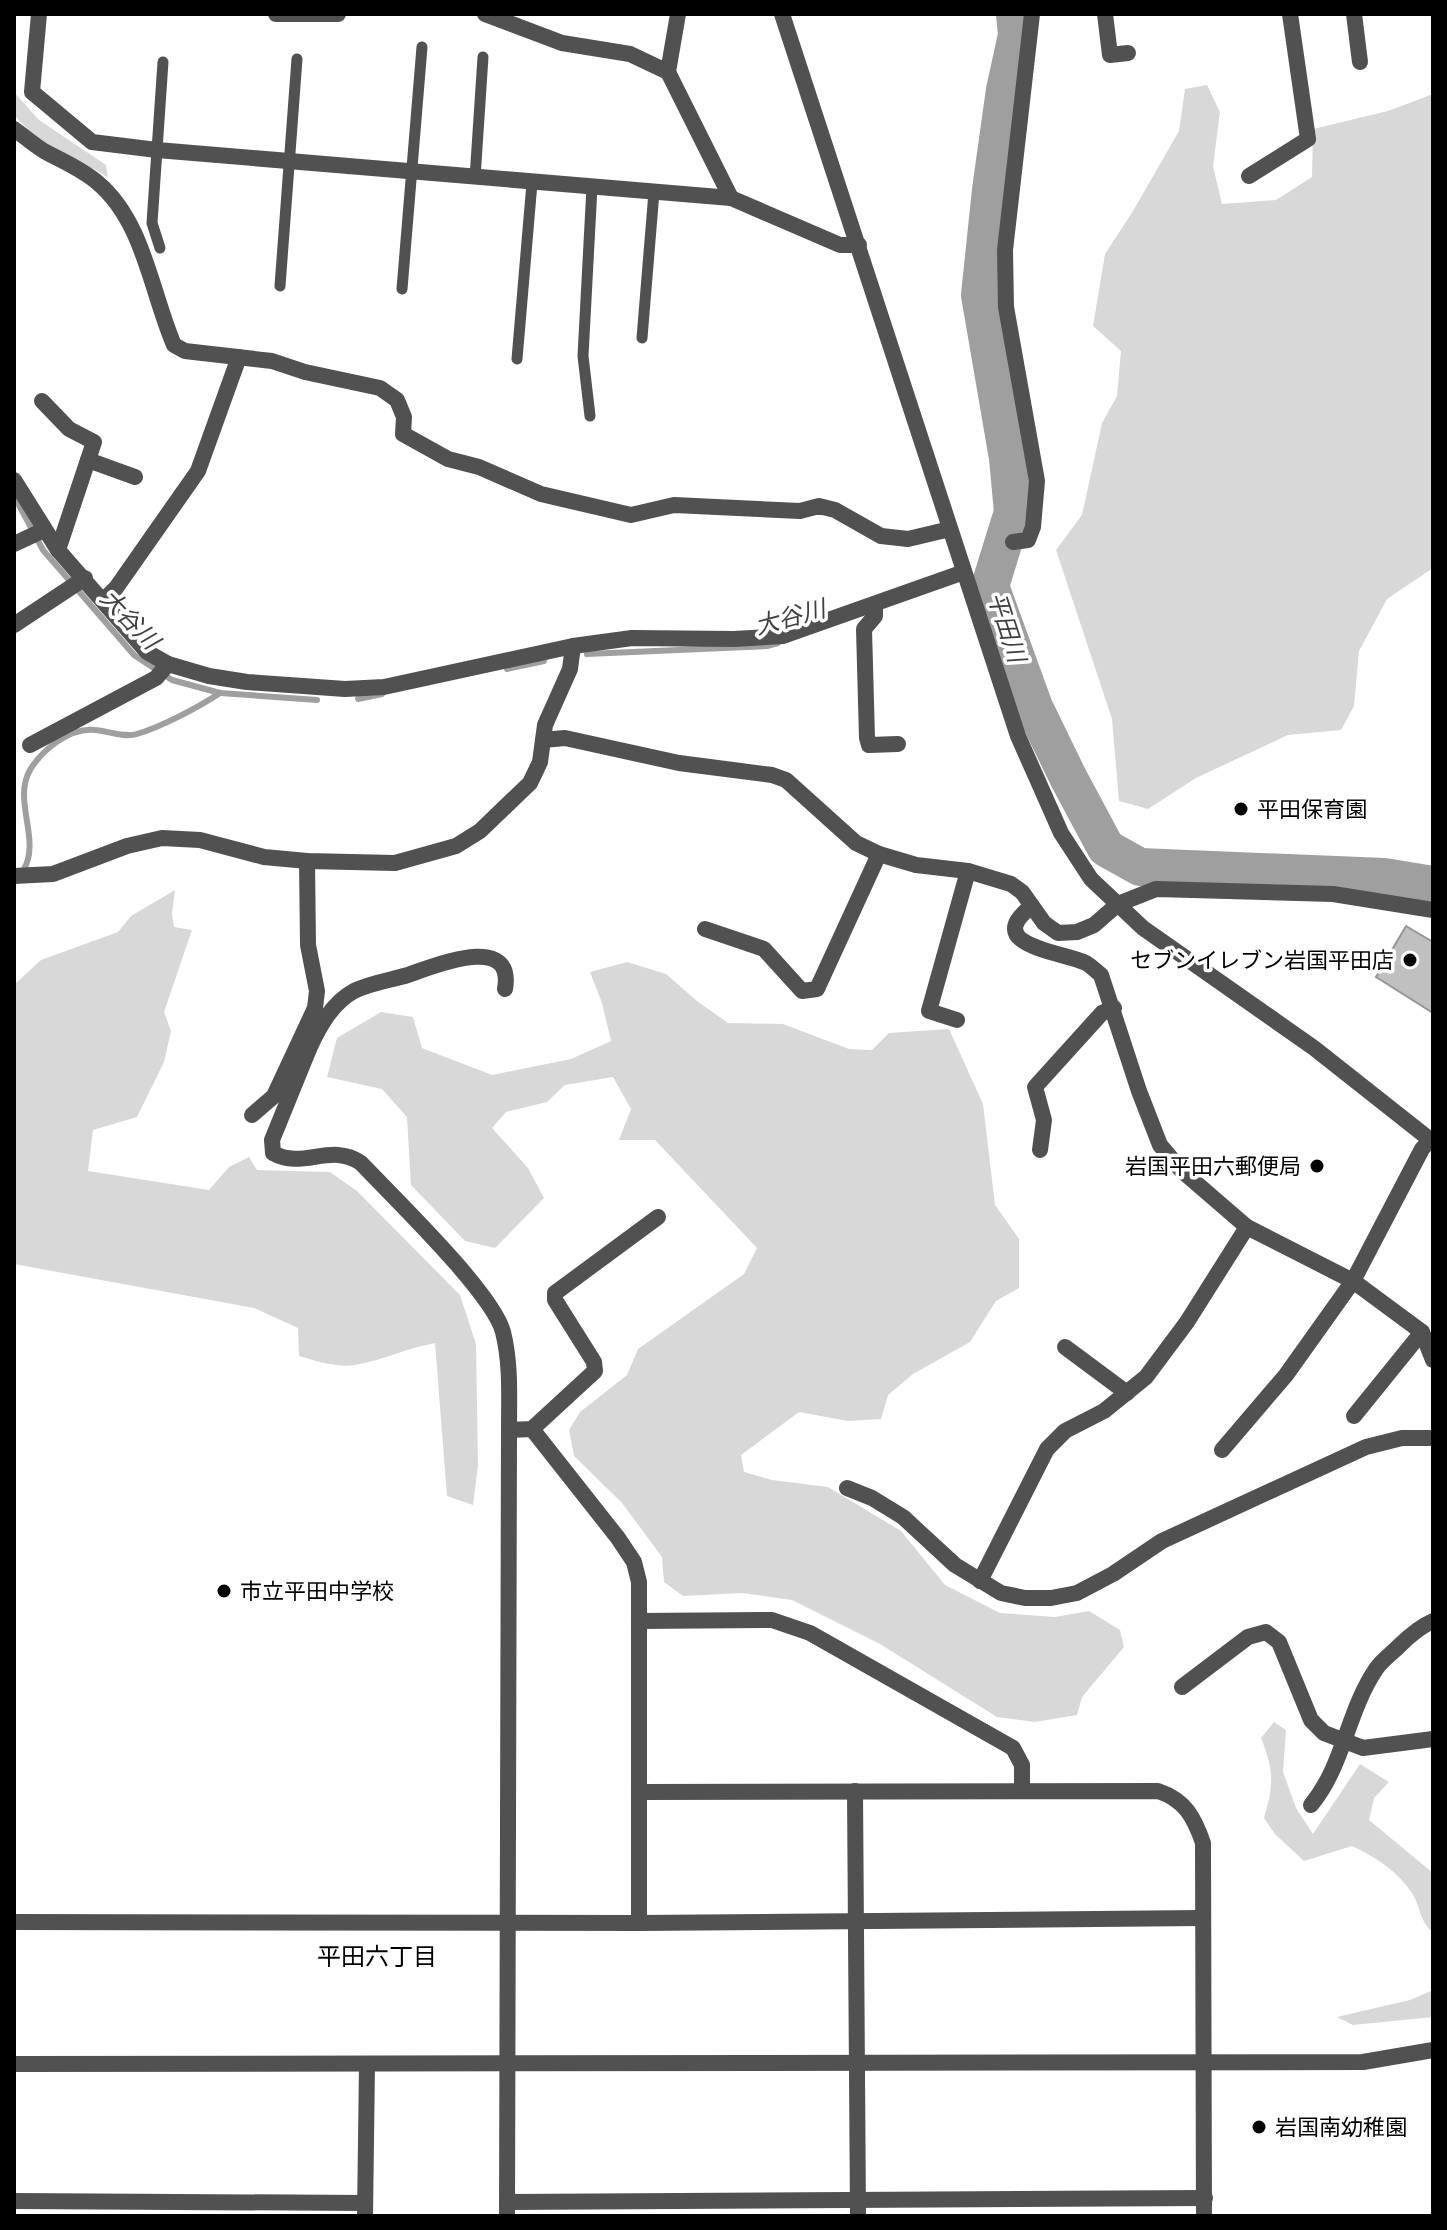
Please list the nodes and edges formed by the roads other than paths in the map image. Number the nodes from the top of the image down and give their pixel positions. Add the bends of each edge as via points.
1 (39, 14) edge
2 (276, 14) edge
3 (338, 14) edge
4 (485, 14) edge
5 (678, 14) edge
6 (782, 14) edge
7 (1032, 14) edge
8 (1105, 14) edge
9 (1290, 14) edge
10 (1354, 14) edge
11 (513, 19) edge
12 (422, 47) dead end
13 (1128, 53) dead end
14 (483, 57) dead end
15 (297, 59) dead end
16 (163, 62) dead end
17 (1360, 62) dead end
18 (668, 72) junction
19 (14, 129) edge
20 (157, 150) junction
21 (290, 162) junction
22 (412, 172) junction
23 (1249, 176) dead end
24 (475, 178) junction
25 (532, 183) junction
26 (592, 187) junction
27 (654, 192) junction
28 (731, 198) junction
29 (859, 245) junction
30 (160, 248) dead end
31 (280, 286) dead end
32 (402, 289) dead end
33 (642, 338) dead end
34 (239, 357) junction
35 (517, 359) dead end
36 (42, 401) dead end
37 (590, 416) dead end
38 (88, 460) junction
39 (135, 477) dead end
40 (14, 480) edge
41 (950, 529) junction
42 (30, 536) edge
43 (1013, 542) dead end
44 (58, 550) junction
45 (964, 572) junction
46 (77, 583) junction
47 (103, 601) junction
48 (875, 604) junction
49 (14, 625) edge
50 (573, 646) junction
51 (163, 670) junction
52 (543, 740) junction
53 (898, 744) dead end
54 (30, 745) dead end
55 (879, 854) junction
56 (307, 861) junction
57 (968, 871) junction
58 (18, 880) edge
59 (1118, 904) junction
60 (1032, 906) junction
61 (1433, 910) edge
62 (705, 929) dead end
63 (505, 989) dead end
64 (1114, 1008) junction
65 (957, 1020) dead end
66 (304, 1047) junction
67 (252, 1115) dead end
68 (1432, 1141) edge
69 (1040, 1150) dead end
70 (658, 1217) dead end
71 (1247, 1227) junction
72 (1353, 1281) junction
73 (1422, 1332) junction
74 (1065, 1347) dead end
75 (1433, 1360) edge
76 (1127, 1393) junction
77 (1354, 1416) dead end
78 (532, 1429) junction
79 (509, 1430) junction
80 (1433, 1438) edge
81 (1222, 1450) dead end
82 (847, 1488) dead end
83 (980, 1581) junction
84 (639, 1621) junction
85 (1433, 1621) edge
86 (1182, 1687) dead end
87 (1433, 1739) edge
88 (1345, 1742) junction
89 (1022, 1790) junction
90 (855, 1791) junction
91 (639, 1792) junction
92 (1311, 1805) dead end
93 (1202, 1918) junction
94 (856, 1921) junction
95 (14, 1922) edge
96 (509, 1922) junction
97 (639, 1923) junction
98 (1433, 2050) edge
99 (1204, 2062) junction
100 (14, 2064) edge
101 (507, 2064) junction
102 (856, 2064) junction
103 (367, 2065) junction
104 (1205, 2198) junction
105 (14, 2201) edge
106 (858, 2208) edge
107 (365, 2209) edge
108 (507, 2209) edge
109 (1204, 2216) edge

1 - 20 street via 32,92 92,142
2 - 3 street
4 - 11 street
5 - 18 street
6 - 29 street
7 - 43 street via 1005,250 1006,307 1037,481 1028,540
8 - 13 street via 1110,55
9 - 23 street via 1308,139
10 - 17 street
11 - 18 street via 562,43 630,54
12 - 22 lane
14 - 24 lane
15 - 21 lane
16 - 20 lane
18 - 28 street
19 - 34 street via 81,171 115,200 156,288 174,345
20 - 21 street
20 - 30 lane via 152,223
21 - 22 street
21 - 31 lane
22 - 24 street
22 - 32 lane
24 - 25 street
25 - 26 street
25 - 35 lane
26 - 27 street
26 - 37 lane via 583,356
27 - 28 street
27 - 33 lane
28 - 29 street via 840,245
29 - 41 street
34 - 41 street via 380,388 397,400 403,434 448,459 564,500 631,515 674,505 800,511 819,506 881,536 908,539
34 - 47 street via 198,471
36 - 38 street via 69,429 94,442
38 - 39 street
38 - 44 street
40 - 42 street
41 - 45 street
42 - 44 street
44 - 46 street
45 - 48 street
45 - 59 street via 1040,789 1091,879
46 - 47 street
46 - 49 street
47 - 51 street
48 - 50 street via 783,636 632,638
48 - 53 street via 875,616 864,629 867,738 869,745
50 - 51 street via 384,687 247,682
50 - 52 street via 570,669
51 - 54 street
52 - 55 street via 565,738 679,763 772,775 786,780 856,843
52 - 56 street via 530,783 480,831 456,846 395,863
55 - 57 street
55 - 62 street via 817,989 802,991 764,949
56 - 58 street via 162,838 53,874
56 - 66 street via 308,945 317,991
57 - 60 street via 1011,884
57 - 65 street via 929,1011
59 - 60 street via 1094,925 1058,933
59 - 61 street via 1156,889 1333,894
59 - 68 street via 1143,928 1314,1048
60 - 64 street via 1020,915 1019,939 1086,963 1101,975
63 - 66 street via 508,976 493,959 455,960 354,991 334,1007
64 - 69 street via 1102,1013 1035,1087 1044,1120
64 - 71 street via 1160,1145
66 - 67 street via 274,1096
66 - 79 street via 272,1140 273,1153 285,1159 350,1155 462,1272 503,1329
68 - 72 street via 1422,1149
70 - 78 street via 555,1293 595,1371
71 - 72 street
71 - 76 street via 1187,1322 1146,1377
72 - 73 street
72 - 81 street via 1286,1375
73 - 75 street
73 - 77 street
74 - 76 street
76 - 83 street via 1065,1431 1047,1449
78 - 79 street
78 - 84 street via 634,1562
79 - 96 street
80 - 83 street via 1402,1438 1366,1447 1162,1541 1077,1593 1025,1598
82 - 83 street via 903,1517
84 - 89 street via 772,1620 810,1633 1013,1748 1022,1765
84 - 91 street
85 - 88 street via 1418,1628 1377,1667
86 - 88 street via 1248,1637 1266,1632 1279,1642 1311,1720
87 - 88 street via 1363,1748
88 - 92 street via 1324,1790
89 - 90 street
89 - 93 street via 1158,1791 1175,1797 1194,1817 1203,1843
90 - 91 street
90 - 94 street
91 - 97 street
93 - 94 street
93 - 99 street
94 - 97 street
94 - 102 street
95 - 96 street
96 - 97 street
96 - 101 street
98 - 99 street via 1363,2062
99 - 102 street
99 - 104 street
100 - 103 street
101 - 102 street
101 - 103 street
101 - 108 street
102 - 106 street
103 - 107 street
104 - 106 street
104 - 109 street
105 - 107 street
106 - 108 street

